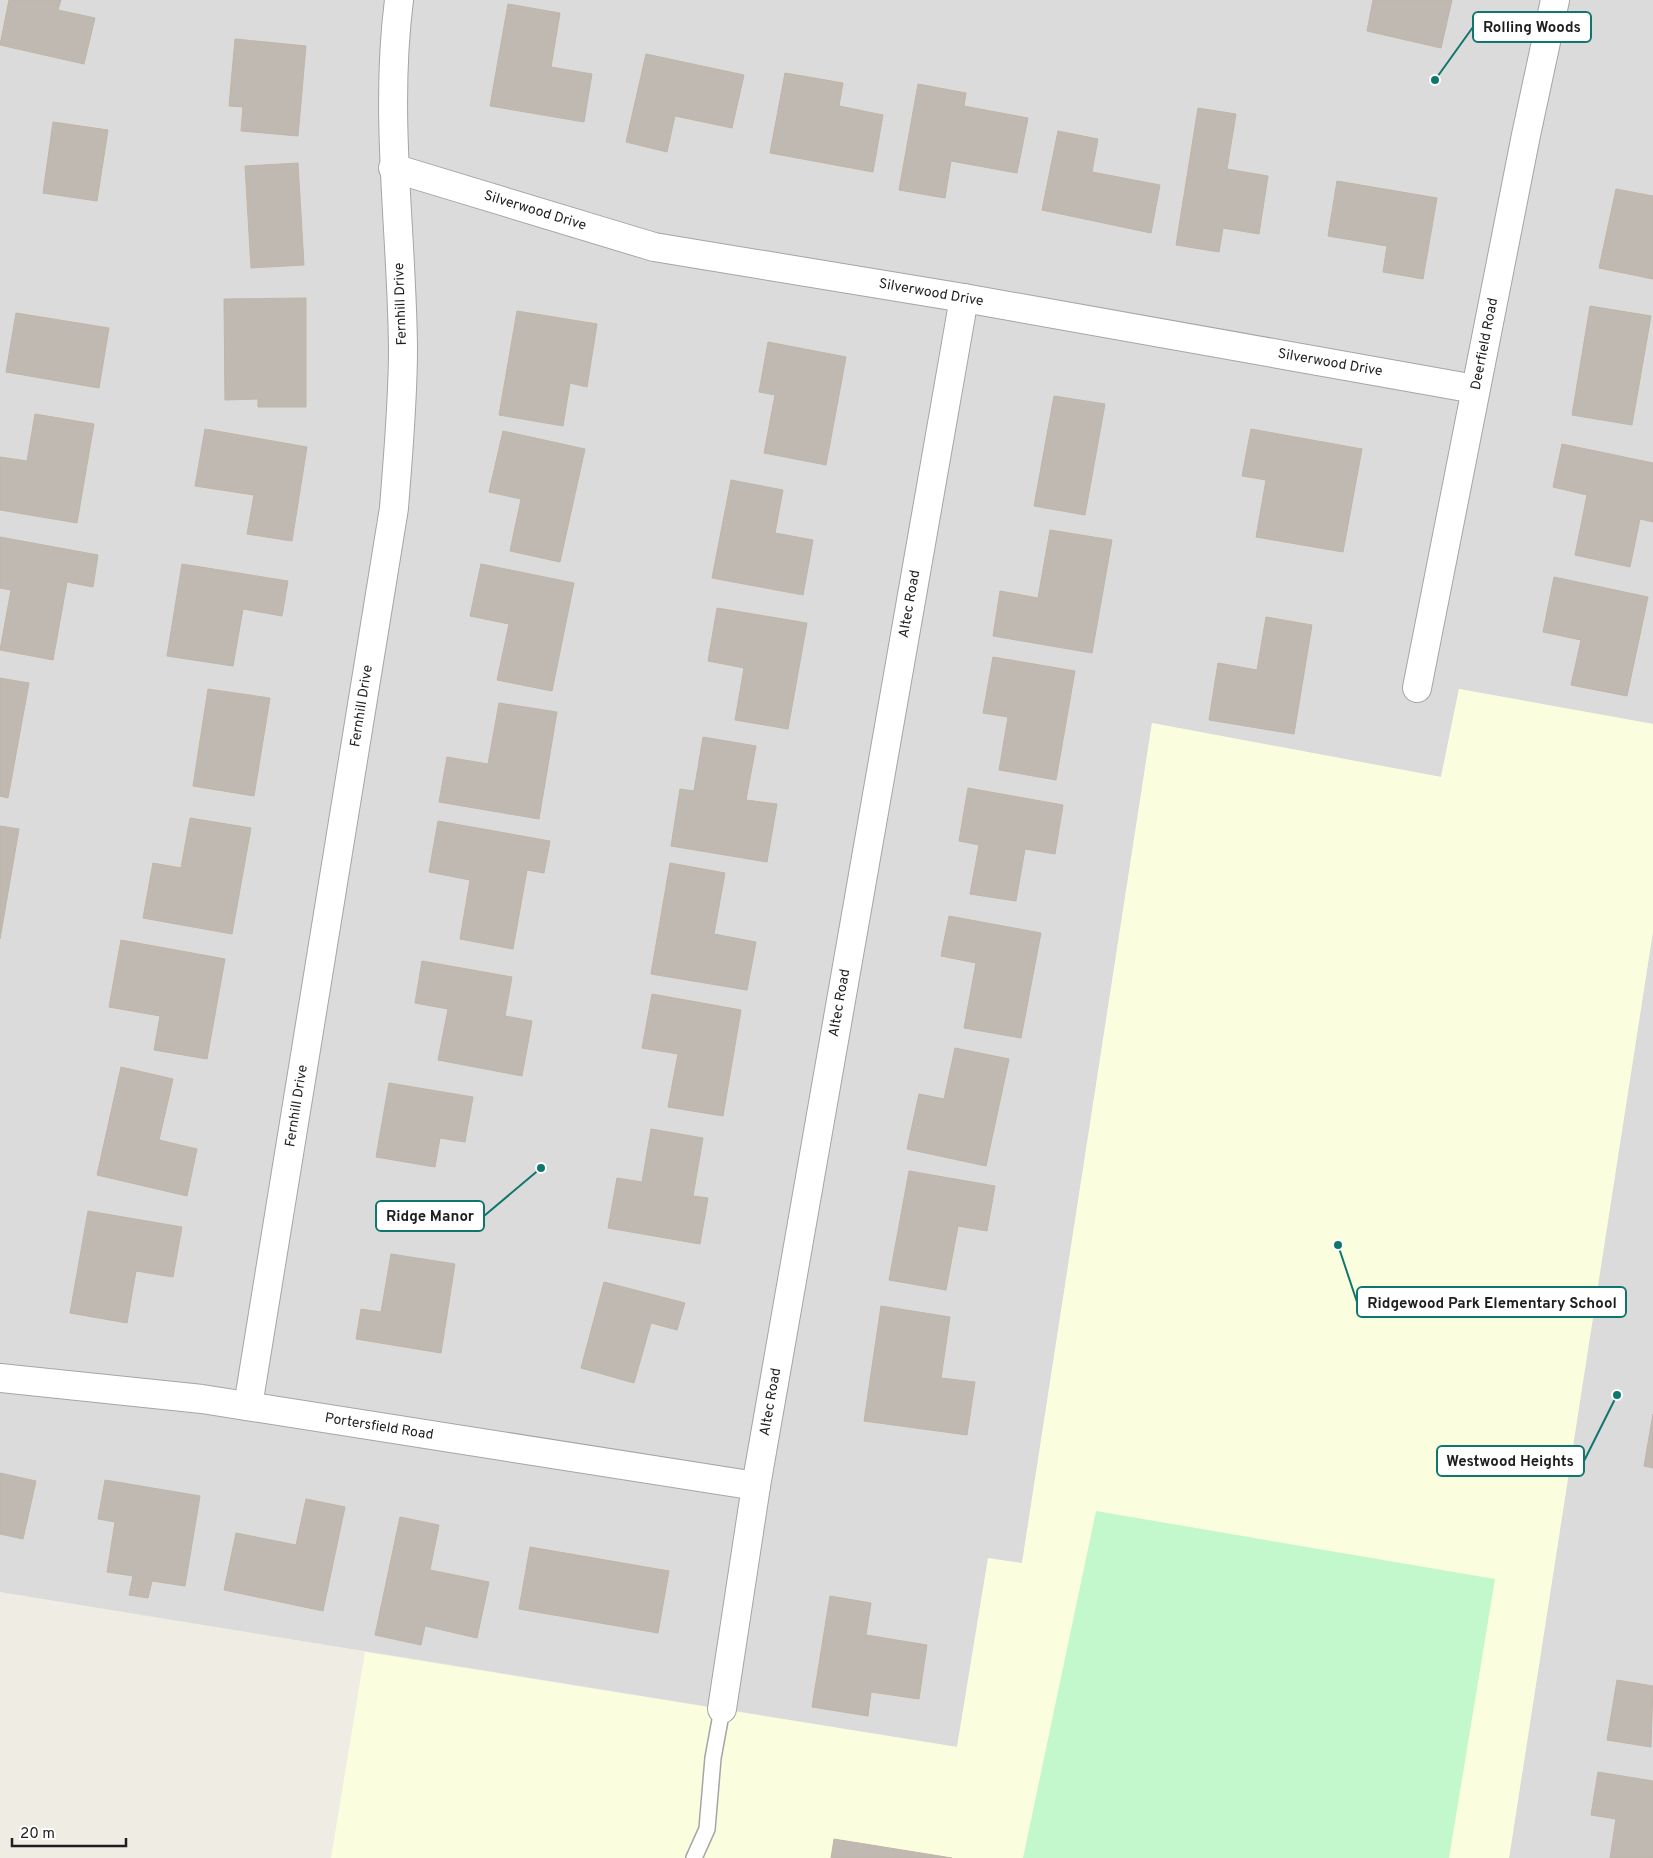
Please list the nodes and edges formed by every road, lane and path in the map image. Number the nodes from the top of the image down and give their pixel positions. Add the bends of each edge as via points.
1 (399, 0) edge
2 (1555, 0) edge
3 (393, 168) junction
4 (964, 298) junction
5 (1475, 389) junction
6 (1417, 688) dead end
7 (0, 1378) edge
8 (248, 1406) junction
9 (756, 1486) junction
10 (722, 1709) joint
11 (694, 1858) edge

1 - 3 street, Fernhill Drive via 392,90
2 - 5 street, Deerfield Road
3 - 4 street, Silverwood Drive via 654,247
3 - 8 street, Fernhill Drive via 403,348 394,508
4 - 5 street, Silverwood Drive
4 - 9 street, Altec Road
5 - 6 street, Deerfield Road
7 - 8 street, Portersfield Road
8 - 9 street, Portersfield Road
9 - 10 street, Altec Road
10 - 11 lane via 707,1829

